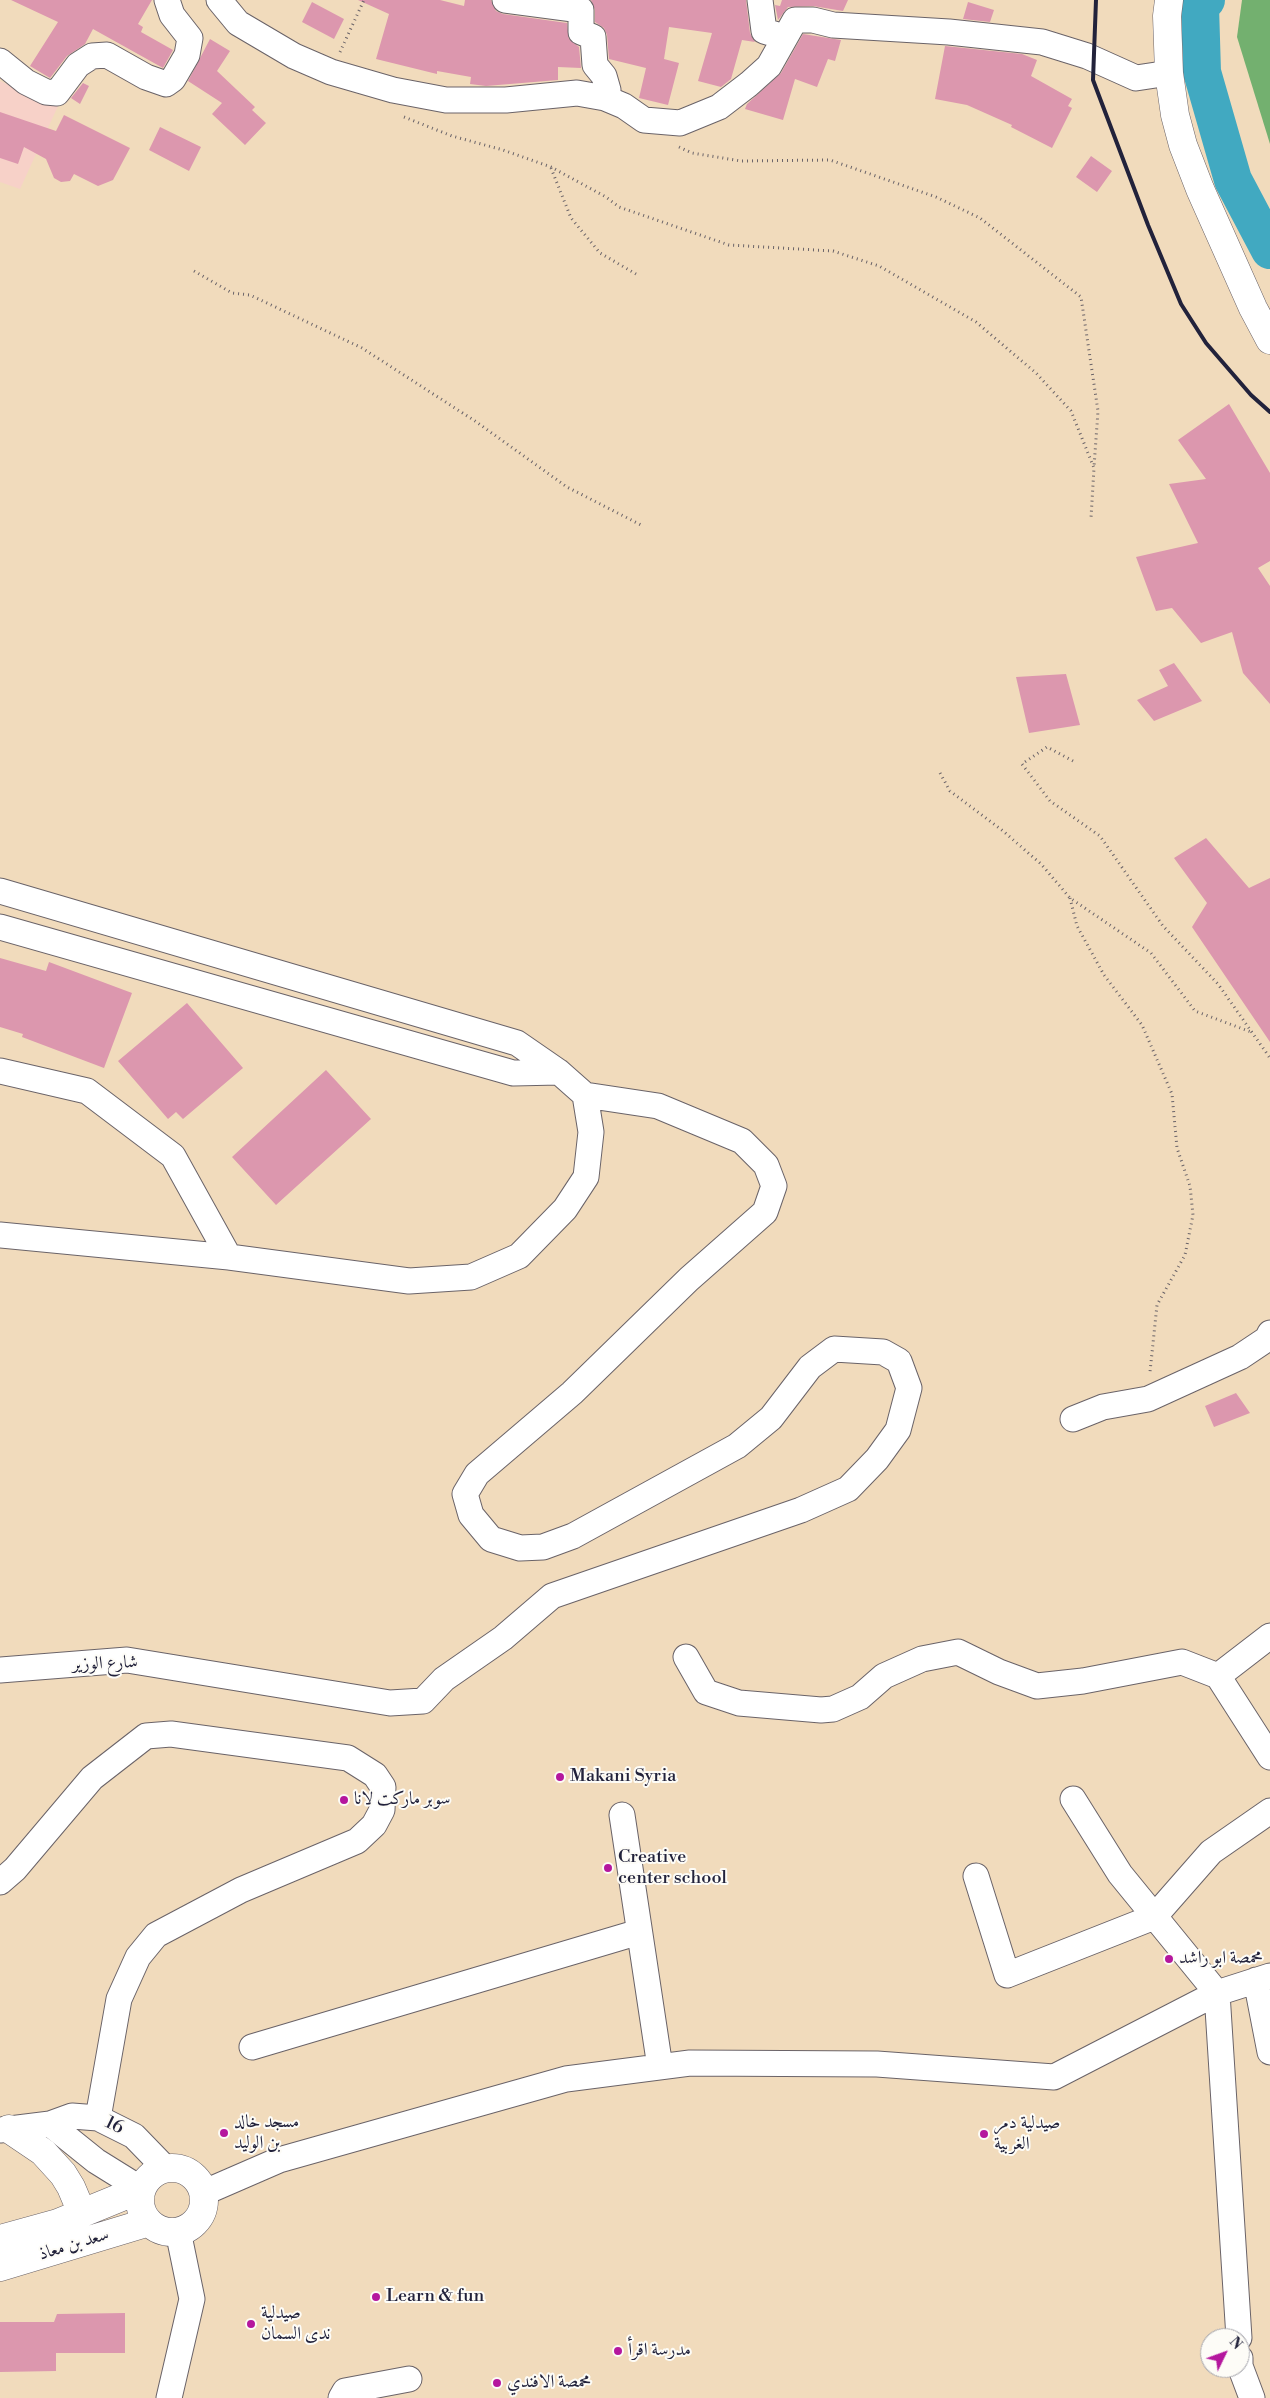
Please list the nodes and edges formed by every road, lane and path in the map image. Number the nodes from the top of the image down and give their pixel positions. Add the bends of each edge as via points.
1 (167, 0) edge
2 (219, 0) edge
3 (364, 0) edge
4 (505, 0) edge
5 (760, 0) edge
6 (1170, 0) edge
7 (784, 37) junction
8 (0, 61) edge
9 (331, 72) junction
10 (1170, 73) junction
11 (605, 98) junction
12 (397, 114) dead end
13 (676, 146) dead end
14 (551, 167) junction
15 (194, 271) dead end
16 (636, 274) dead end
17 (1270, 340) edge
18 (1094, 468) junction
19 (1091, 518) dead end
20 (643, 526) dead end
21 (1073, 761) dead end
22 (940, 773) dead end
23 (0, 891) edge
24 (1070, 898) junction
25 (0, 927) edge
26 (1251, 1032) junction
27 (1270, 1058) edge
28 (0, 1071) edge
29 (559, 1072) junction
30 (585, 1095) junction
31 (0, 1235) edge
32 (229, 1257) junction
33 (1270, 1332) edge
34 (1148, 1399) junction
35 (1073, 1419) dead end
36 (1270, 1636) edge
37 (686, 1657) dead end
38 (0, 1670) edge
39 (1218, 1676) junction
40 (1270, 1757) edge
41 (1073, 1799) dead end
42 (1270, 1811) edge
43 (622, 1815) dead end
44 (976, 1876) dead end
45 (0, 1882) edge
46 (1154, 1917) junction
47 (639, 1932) junction
48 (1263, 1978) edge
49 (1217, 1993) junction
50 (252, 2047) dead end
51 (1270, 2052) edge
52 (660, 2067) junction
53 (98, 2118) junction
54 (50, 2124) junction
55 (5, 2130) edge
56 (165, 2168) junction
57 (141, 2190) junction
58 (203, 2193) junction
59 (82, 2213) junction
60 (149, 2222) junction
61 (178, 2231) junction
62 (0, 2239) edge
63 (0, 2267) edge
64 (1238, 2328) edge
65 (1244, 2378) edge
66 (409, 2379) dead end
67 (169, 2398) edge
68 (341, 2398) edge
69 (1252, 2398) edge

1 - 8 street via 172,15 190,38 187,55 173,79 166,84 146,77 107,55 92,56 78,65 57,93 46,92 26,82
2 - 9 street via 238,23 294,56
3 - 9 path
4 - 11 street via 581,10 582,32 593,37 595,65 604,76 608,90
5 - 7 street via 764,31
6 - 10 main road via 1167,16
7 - 10 street via 795,20 949,32 1042,42 1087,56 1136,78
7 - 11 street via 769,66 749,84 719,108 680,123 644,120
9 - 11 street via 393,90 446,100 506,100 577,92
10 - 17 main road via 1175,115 1183,145 1249,300
12 - 14 path via 452,136
13 - 18 path via 692,154 741,161 830,160 936,197 980,218 1081,297 1098,411
14 - 16 path via 571,218 600,253
14 - 18 path via 618,207 730,245 833,251 879,266 976,322 1036,373 1071,411
15 - 20 path via 232,293 250,294 362,348 475,421 566,487
18 - 19 path
21 - 26 path via 1047,747 1022,764 1050,801 1100,836 1163,926 1218,984
22 - 24 path via 950,791 1041,864
23 - 29 street via 517,1043
24 - 26 path via 1151,953 1196,1011
24 - 34 path via 1077,926 1104,975 1142,1025 1172,1094 1177,1148 1190,1186 1193,1215 1185,1254 1157,1305
25 - 29 street via 513,1073
26 - 27 path
28 - 32 street via 87,1091 173,1156
29 - 30 street
30 - 32 street via 591,1132 586,1176 565,1210 520,1256 471,1277 409,1281
30 - 38 street, شارع الوزير via 658,1106 742,1141 766,1165 774,1186 764,1212 688,1279 572,1393 477,1474 465,1494 472,1515 491,1539 520,1548 543,1547 574,1536 728,1450 771,1418 810,1367 834,1349 882,1352 899,1361 909,1388 898,1430 877,1459 848,1489 801,1510 552,1596 503,1638 444,1679 423,1701 390,1703 126,1660
31 - 32 street
33 - 34 street via 1268,1339 1240,1357
34 - 35 street via 1103,1407
36 - 39 street
37 - 39 street via 706,1692 738,1703 821,1710 833,1709 860,1697 884,1676 922,1659 958,1652 998,1672 1037,1686 1083,1681 1182,1662
39 - 40 street
41 - 46 street via 1120,1874
42 - 46 street via 1212,1852
43 - 47 street
44 - 46 street via 1008,1975
45 - 53 street via 15,1869 92,1778 146,1736 170,1734 348,1758 375,1775 383,1787 382,1810 374,1825 357,1841 241,1890 156,1935 138,1957 119,1999
46 - 49 street
47 - 50 street
47 - 52 street
48 - 49 street
48 - 51 street
49 - 52 street via 1054,2077 877,2064 690,2063
49 - 64 street
52 - 58 street via 566,2079 279,2160
53 - 54 street, 16 via 72,2116
53 - 56 street, 16 via 134,2136
54 - 55 street, 16
54 - 57 street, 16
55 - 59 main road via 42,2152 62,2174
56 - 57 main road via 150,2176
56 - 58 main road via 185,2170
57 - 59 main road, سعد بن معاذ
57 - 60 main road via 140,2207
58 - 61 main road via 204,2203 196,2221
59 - 62 main road, سعد بن معاذ
60 - 61 main road via 168,2232
60 - 63 main road, سعد بن معاذ
61 - 67 street via 192,2299
65 - 69 street
66 - 68 street via 345,2391

